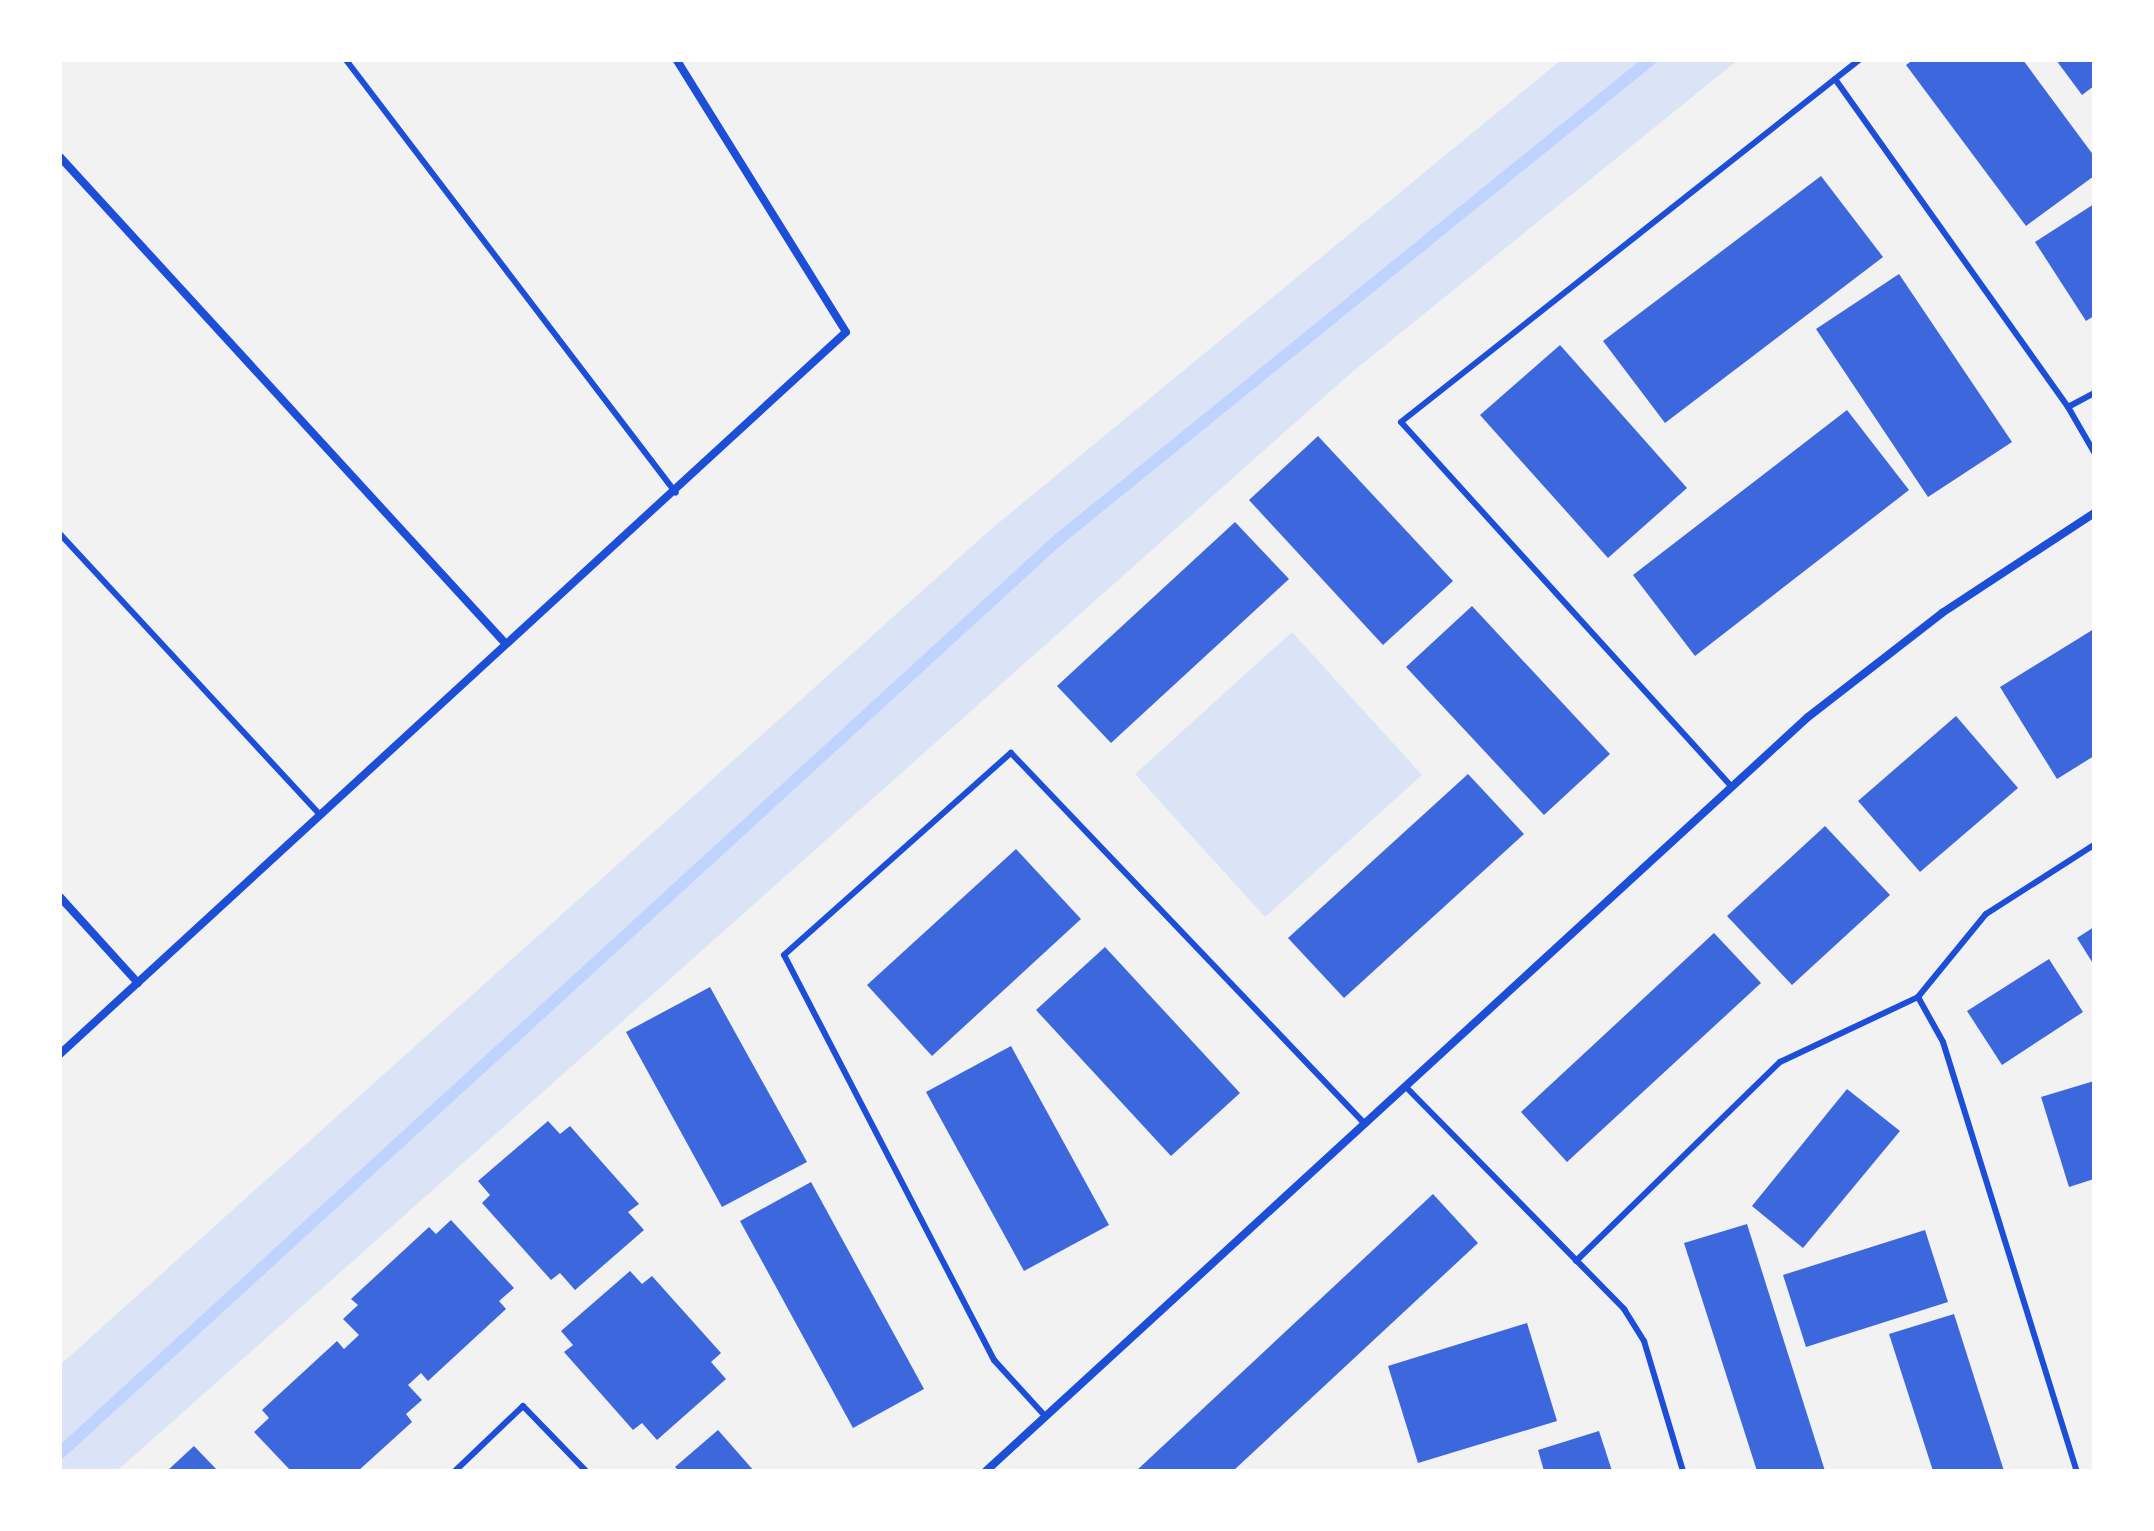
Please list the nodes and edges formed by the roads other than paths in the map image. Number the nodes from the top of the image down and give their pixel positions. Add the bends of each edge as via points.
1 (346, 60) edge
2 (677, 60) edge
3 (1859, 60) edge
4 (1835, 79) junction
5 (60, 157) edge
6 (2094, 393) edge
7 (2068, 407) junction
8 (2094, 452) edge
9 (676, 493) junction
10 (2094, 513) edge
11 (60, 534) edge
12 (506, 644) junction
13 (1731, 786) junction
14 (320, 815) junction
15 (2094, 845) edge
16 (60, 897) edge
17 (138, 983) junction
18 (1918, 997) junction
19 (60, 1054) edge
20 (1405, 1086) junction
21 (1365, 1124) junction
22 (1576, 1261) junction
23 (1046, 1417) junction
24 (455, 1471) edge
25 (586, 1471) edge
26 (986, 1471) edge
27 (1683, 1471) edge
28 (2077, 1471) edge

1 - 9 lane
2 - 9 street via 846,332
3 - 4 lane
4 - 7 lane
4 - 13 lane via 1401,422
5 - 12 street
6 - 7 lane
7 - 8 lane
9 - 12 street
10 - 13 street via 1942,613 1808,717
11 - 14 lane
12 - 14 street
13 - 20 street
14 - 17 street
15 - 18 lane via 1986,914
16 - 17 street
17 - 19 street
18 - 22 lane via 1780,1062
18 - 28 lane via 1943,1042
20 - 21 street
20 - 22 lane
21 - 23 street
21 - 23 lane via 1011,753 784,955 994,1360
22 - 27 lane via 1624,1309 1644,1341
23 - 26 street
24 - 25 lane via 523,1406

